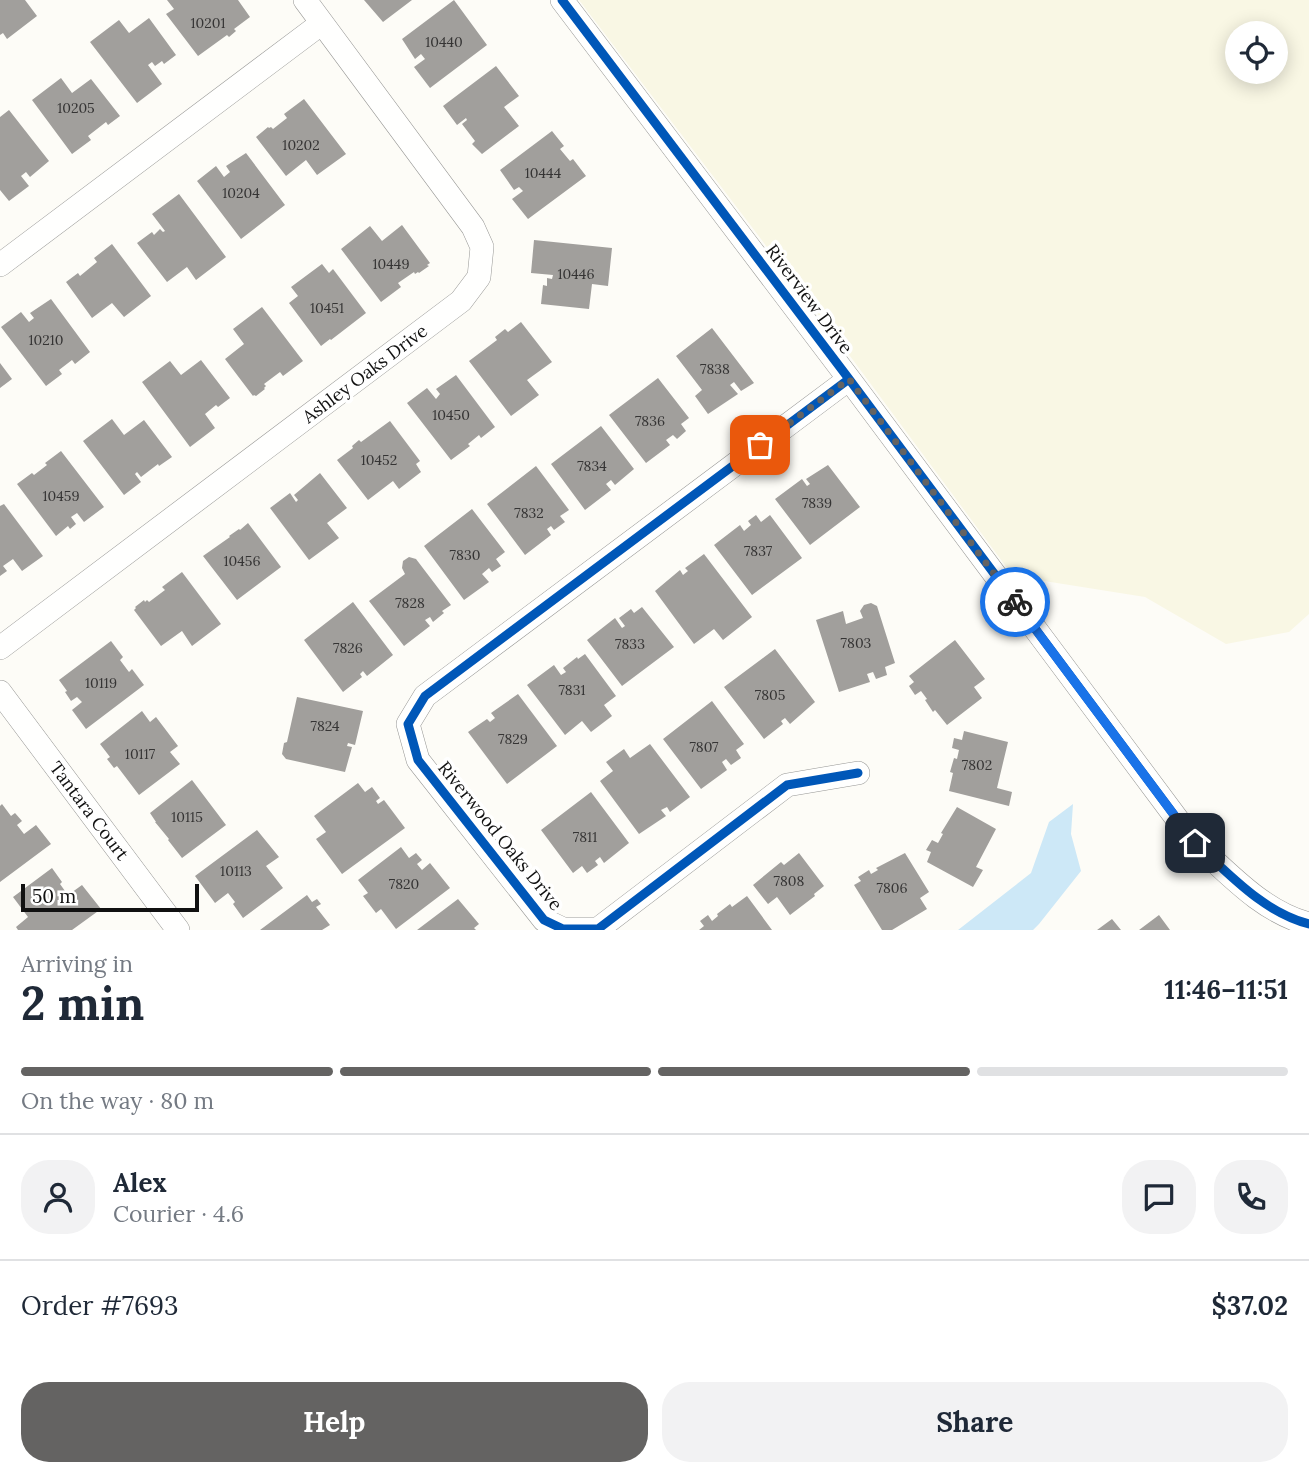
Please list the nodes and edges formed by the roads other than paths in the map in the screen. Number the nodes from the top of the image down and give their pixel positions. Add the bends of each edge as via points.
1 (305, 0) edge
2 (562, 0) edge
3 (322, 23) junction
4 (0, 265) edge
5 (849, 379) junction
6 (0, 648) edge
7 (0, 692) edge
8 (858, 773) dead end
9 (1301, 924) edge
10 (178, 930) edge

1 - 3 street, Ashley Oaks Drive
2 - 5 street, Riverview Drive
3 - 4 street
3 - 6 street, Ashley Oaks Drive via 473,227 482,247 479,277 461,301
5 - 8 street, Riverwood Oaks Drive via 425,696 408,724 418,760 544,920 563,929 598,929 787,785
5 - 9 street, Riverview Drive via 1195,843 1251,895
7 - 10 street, Tantara Court

